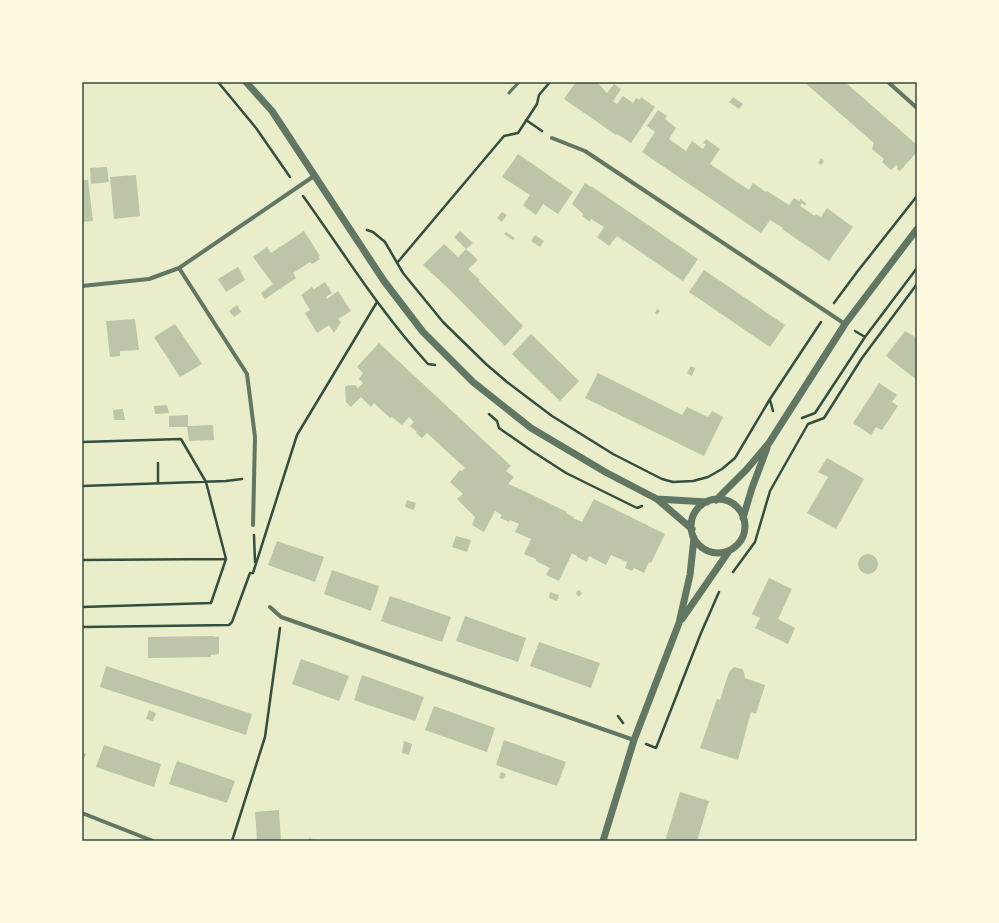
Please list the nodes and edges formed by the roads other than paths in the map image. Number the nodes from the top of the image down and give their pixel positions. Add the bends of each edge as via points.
1 (246, 82) edge
2 (519, 82) edge
3 (888, 82) edge
4 (509, 93) dead end
5 (917, 108) edge
6 (552, 138) road end
7 (314, 176) junction
8 (917, 229) edge
9 (179, 268) junction
10 (82, 286) edge
11 (845, 324) junction
12 (769, 443) junction
13 (657, 498) junction
14 (716, 500) junction
15 (707, 502) junction
16 (743, 518) junction
17 (253, 525) road end
18 (692, 529) junction
19 (694, 538) junction
20 (729, 550) junction
21 (270, 607) dead end
22 (679, 623) junction
23 (634, 740) junction
24 (82, 813) edge
25 (153, 841) edge
26 (603, 841) edge

1 - 7 street via 272,111
2 - 4 lane
3 - 5 street
6 - 11 street via 586,151
7 - 9 street
7 - 13 street via 389,289 423,332 473,382 531,428 607,473
8 - 11 street
9 - 10 street via 149,278
9 - 17 street via 247,374 255,437
11 - 12 street
12 - 14 street
12 - 16 street
13 - 15 street
13 - 18 street
14 - 15 street
14 - 16 street via 733,504
15 - 18 street via 695,513
16 - 20 street via 743,536 738,544
18 - 19 street
19 - 20 street via 701,547 711,552 722,553
19 - 22 street via 690,575
20 - 22 street
21 - 23 street via 282,617
22 - 23 street
23 - 26 street
24 - 25 street

